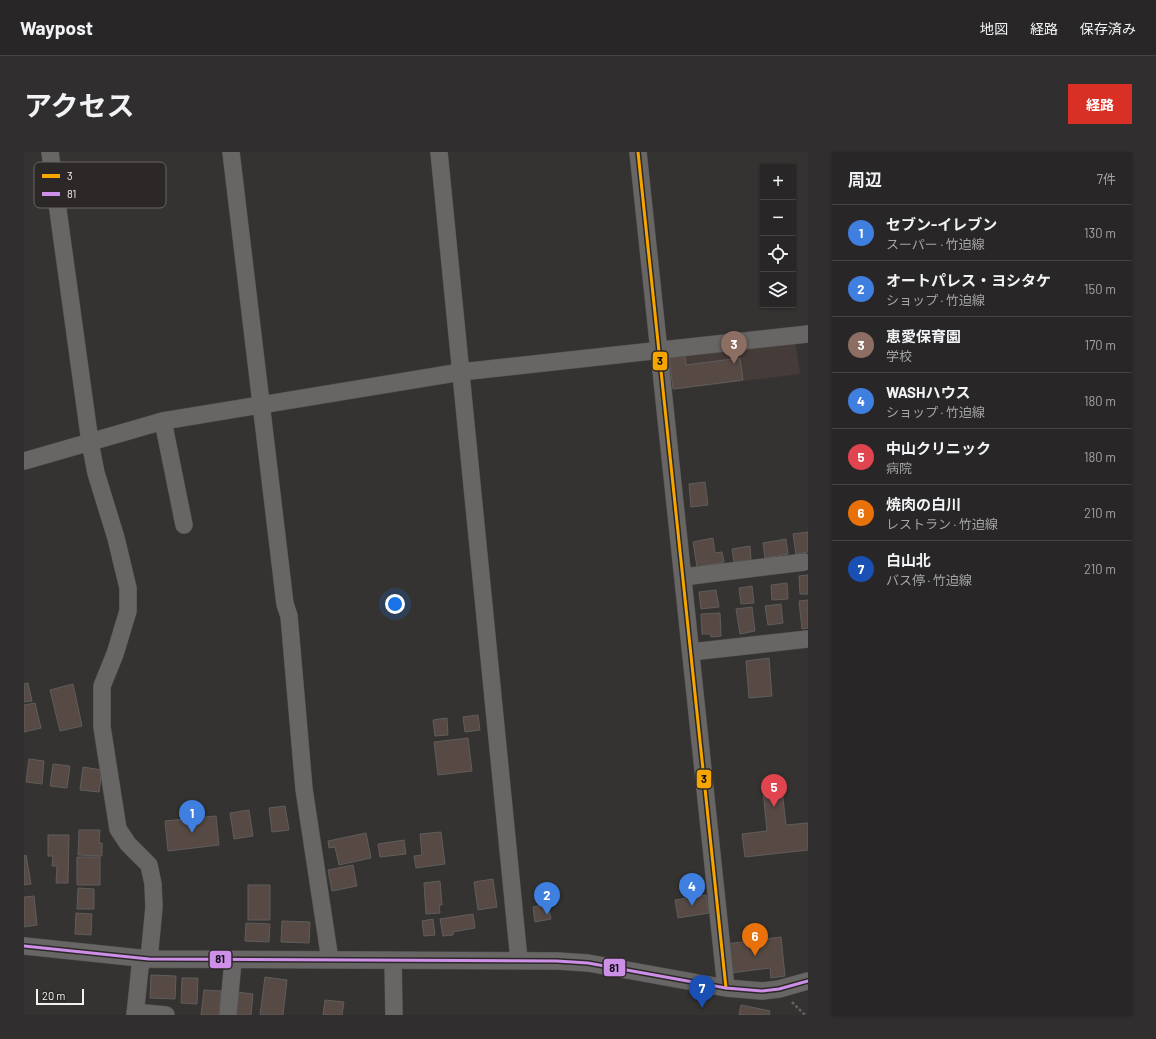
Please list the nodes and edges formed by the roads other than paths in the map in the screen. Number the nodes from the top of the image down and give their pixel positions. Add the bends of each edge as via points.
1 (50, 152) edge
2 (231, 152) edge
3 (440, 152) edge
4 (638, 152) edge
5 (51, 162) edge
6 (58, 208) edge
7 (808, 334) edge
8 (659, 350) junction
9 (461, 372) junction
10 (261, 404) junction
11 (163, 421) junction
12 (90, 442) junction
13 (24, 461) edge
14 (184, 525) dead end
15 (804, 562) dead end
16 (683, 577) junction
17 (808, 638) edge
18 (691, 652) junction
19 (24, 946) edge
20 (145, 959) junction
21 (330, 960) junction
22 (519, 960) junction
23 (233, 961) junction
24 (393, 961) junction
25 (808, 981) edge
26 (726, 988) junction
27 (135, 1013) edge
28 (166, 1015) edge
29 (228, 1015) edge
30 (394, 1015) edge

1 - 5 street
2 - 10 street
3 - 9 street
4 - 8 street
6 - 12 street
7 - 8 street
8 - 9 street
8 - 16 street
9 - 10 street
9 - 22 street
10 - 11 street
10 - 21 street via 285,604 289,616 304,788
11 - 12 street
11 - 14 street
12 - 13 street
12 - 20 street via 96,473 128,588 128,611 102,686 102,727 118,829 128,844 149,865 153,884 154,907
15 - 16 street
16 - 18 street
17 - 18 street
18 - 26 street
19 - 20 street
20 - 23 street
20 - 27 street
21 - 23 street
21 - 24 street
22 - 24 street
22 - 26 street via 588,963
23 - 29 street
24 - 30 street
25 - 26 street via 762,991
27 - 28 street

